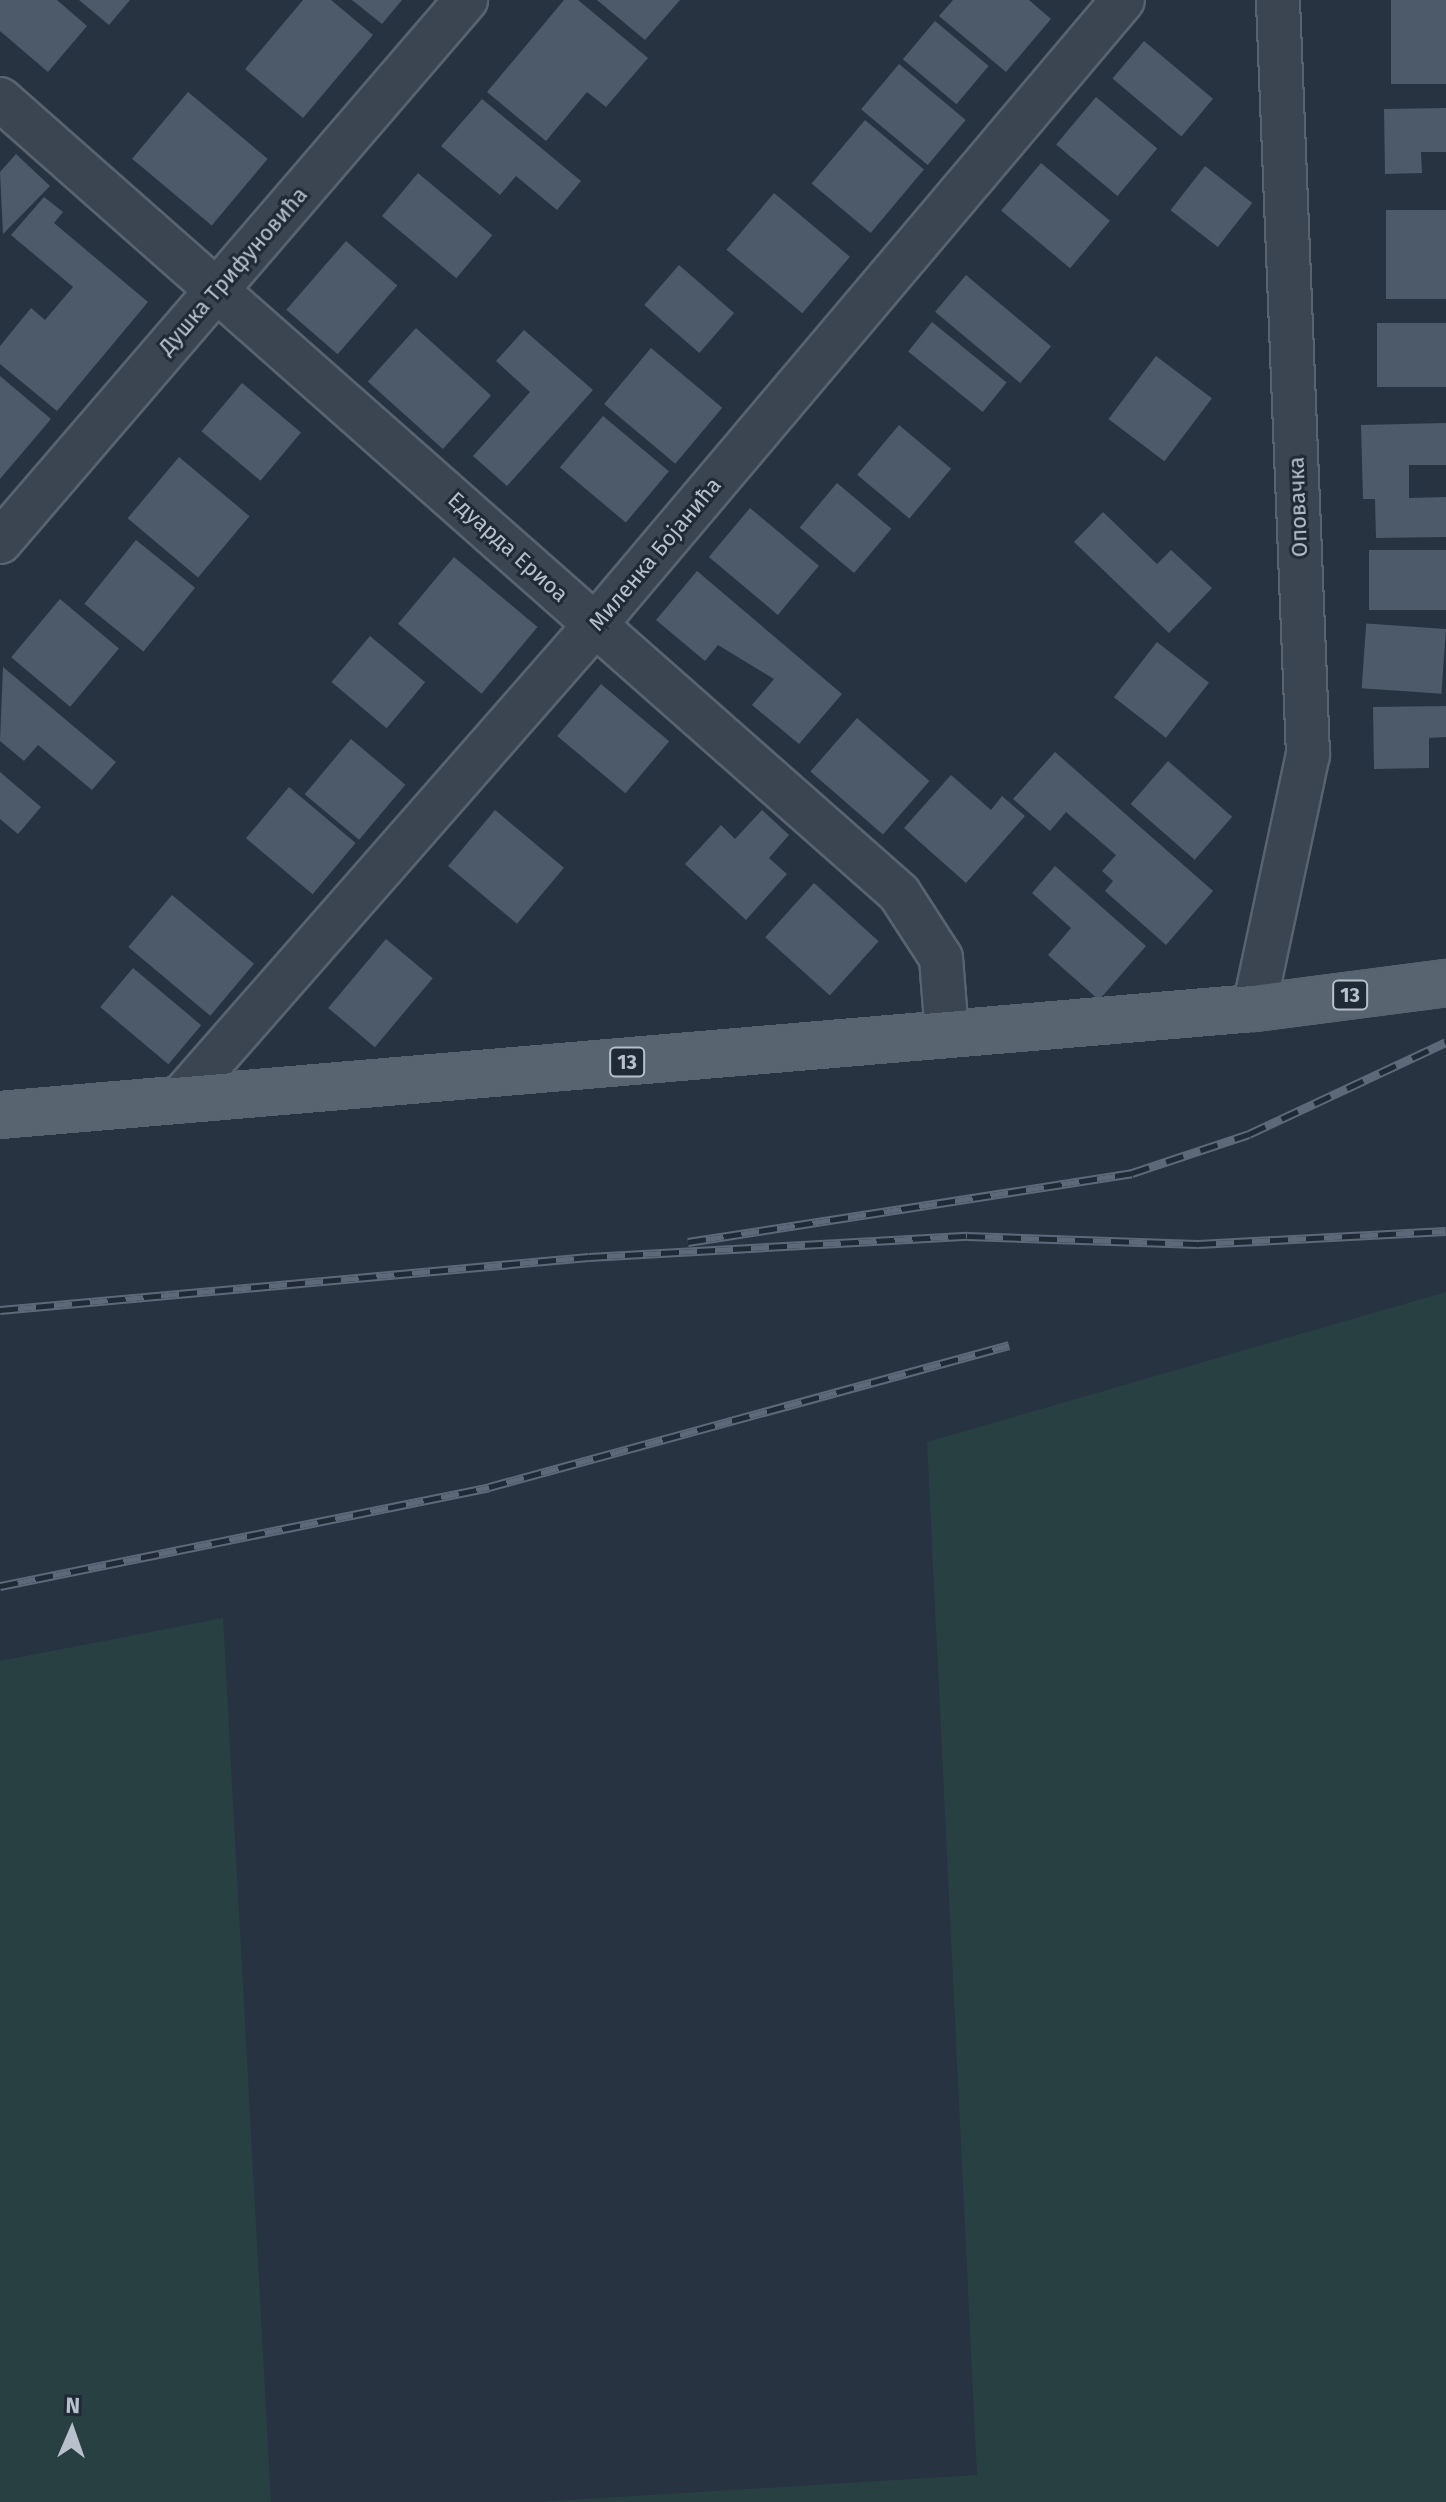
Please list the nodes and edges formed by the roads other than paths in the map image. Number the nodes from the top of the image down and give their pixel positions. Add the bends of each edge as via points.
1 (466, 0) edge
2 (1123, 0) edge
3 (1278, 0) edge
4 (0, 99) edge
5 (218, 287) junction
6 (0, 542) edge
7 (595, 625) junction
8 (1446, 983) edge
9 (1254, 1008) junction
10 (947, 1034) junction
11 (178, 1101) junction
12 (0, 1115) edge

1 - 5 street, Душка Трифуновића
2 - 7 street, Миленка Бојанића
3 - 9 street, Оповачка via 1308,755
4 - 5 street, Едуарда Ериоа
5 - 6 street, Душка Трифуновића
5 - 7 street, Едуарда Ериоа
7 - 10 street, Едуарда Ериоа via 899,893 941,958
7 - 11 street, Миленка Бојанића
8 - 9 main road, 13
9 - 10 main road, 13
10 - 11 main road, 13
11 - 12 main road, 13

